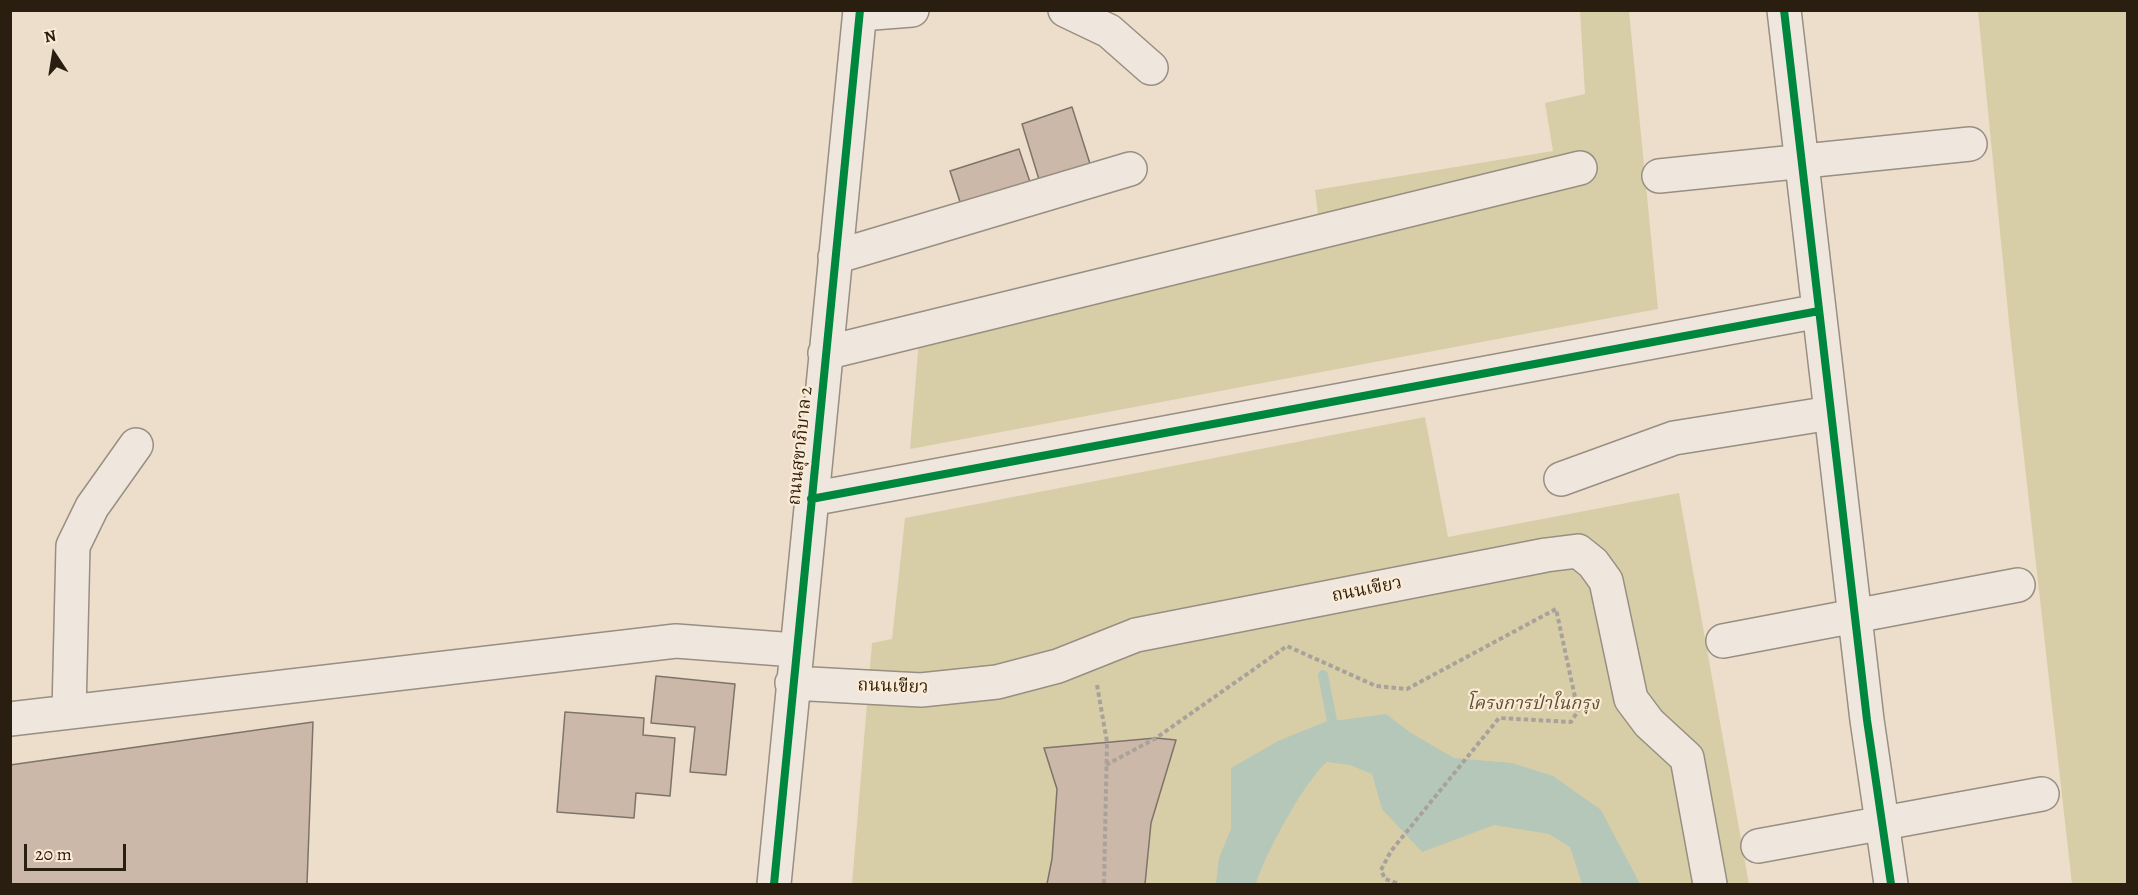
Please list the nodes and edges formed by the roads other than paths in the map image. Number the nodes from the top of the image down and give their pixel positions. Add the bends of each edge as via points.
1 (912, 10) edge
2 (1065, 10) edge
3 (1784, 10) edge
4 (860, 12) edge
5 (1151, 68) dead end
6 (1970, 144) dead end
7 (1801, 161) junction
8 (1580, 168) dead end
9 (1130, 170) dead end
10 (1659, 176) dead end
11 (836, 257) junction
12 (1819, 311) junction
13 (825, 353) junction
14 (1831, 413) junction
15 (136, 445) dead end
16 (1561, 479) dead end
17 (811, 499) junction
18 (2018, 585) dead end
19 (1855, 616) junction
20 (1723, 641) dead end
21 (795, 650) junction
22 (792, 683) junction
23 (69, 712) junction
24 (10, 719) edge
25 (2042, 794) dead end
26 (1882, 823) junction
27 (1758, 846) dead end
28 (774, 885) edge
29 (1710, 885) edge
30 (1891, 885) edge

1 - 4 street
2 - 5 street via 1109,31
3 - 7 street
4 - 11 street, ถนนสุขาภิบาล 2
6 - 7 street
7 - 10 street
7 - 12 street
8 - 13 street
9 - 11 street
11 - 13 street, ถนนสุขาภิบาล 2
12 - 14 street
12 - 17 street
13 - 17 street, ถนนสุขาภิบาล 2
14 - 16 street via 1674,438
14 - 19 street
15 - 23 street via 92,507 73,546
17 - 21 street, ถนนสุขาภิบาล 2
18 - 19 street
19 - 20 street
19 - 26 street
21 - 22 street, ถนนสุขาภิบาล 2
21 - 23 street via 676,641
22 - 28 street, ถนนสุขาภิบาล 2
22 - 29 street, ถนนเขียว via 921,690 997,682 1058,666 1136,635 1578,551 1593,562 1606,581 1631,699 1649,723 1687,758
23 - 24 street
25 - 26 street
26 - 27 street
26 - 30 street

